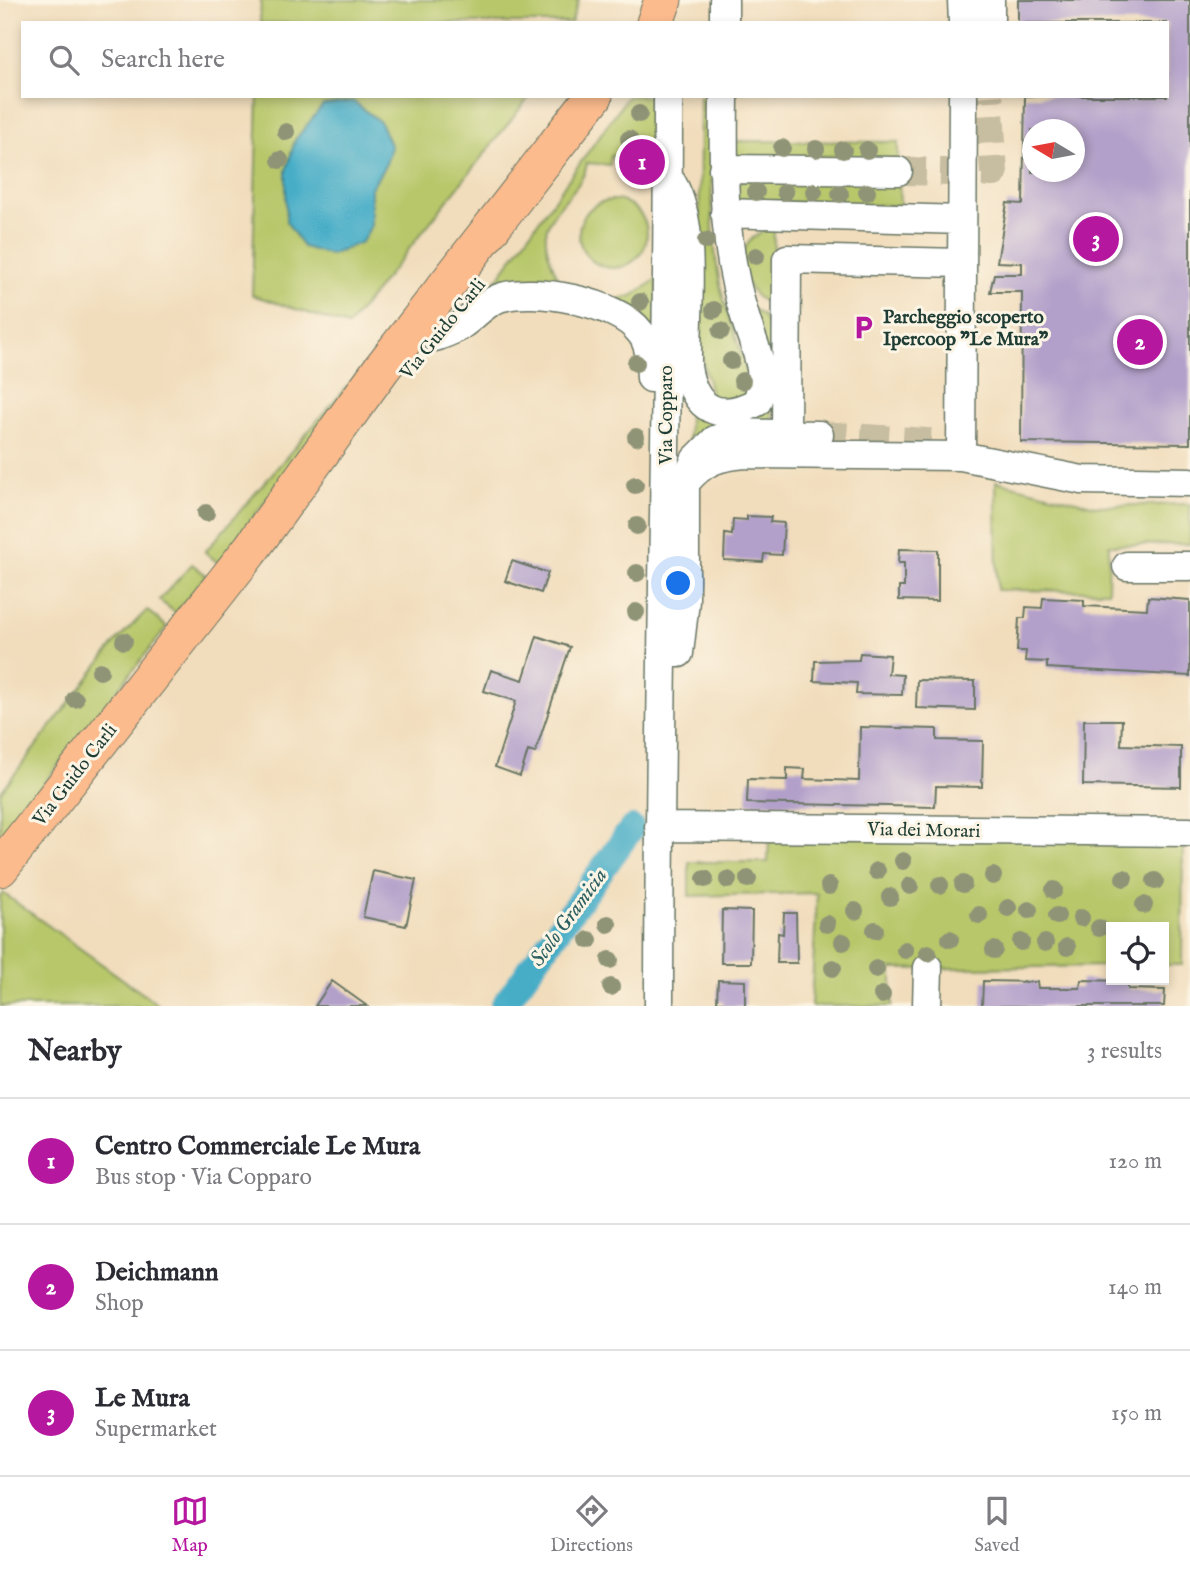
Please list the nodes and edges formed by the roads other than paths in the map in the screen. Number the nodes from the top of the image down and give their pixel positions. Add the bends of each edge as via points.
1 (640, 0) edge
2 (663, 0) edge
3 (724, 0) edge
4 (962, 0) edge
5 (990, 0) edge
6 (634, 21) edge
7 (656, 21) edge
8 (724, 21) edge
9 (963, 21) edge
10 (990, 21) edge
11 (592, 98) edge
12 (617, 98) edge
13 (668, 98) edge
14 (723, 98) edge
15 (963, 98) edge
16 (723, 169) junction
17 (898, 171) tunnel mouth
18 (667, 174) junction
19 (725, 213) junction
20 (962, 220) junction
21 (962, 263) junction
22 (435, 337) junction
23 (786, 435) junction
24 (819, 435) tunnel mouth
25 (961, 456) junction
26 (686, 482) junction
27 (1190, 482) edge
28 (251, 549) junction
29 (1127, 566) dead end
30 (1190, 566) edge
31 (659, 734) junction
32 (659, 827) junction
33 (1190, 832) edge
34 (0, 868) edge
35 (928, 968) dead end
36 (659, 1006) edge
37 (927, 1006) edge

1 - 6 main road
2 - 7 main road
3 - 8 street
4 - 9 street
5 - 10 street
11 - 28 main road, Via Guido Carli via 382,368
12 - 22 main road, Via Guido Carli via 566,174
13 - 18 street, Via Copparo
14 - 16 street
15 - 20 street
16 - 17 street
16 - 19 street
18 - 19 street via 681,197 687,225 690,385 704,406 731,412 757,402 764,372 737,290
18 - 31 street, Via Copparo
19 - 20 street
20 - 21 street
21 - 23 street via 787,259
21 - 25 street
22 - 28 main road, Via Guido Carli
22 - 31 street, Via Copparo via 459,327 499,298 519,295 573,299 606,309 626,318 640,332 649,348 651,384
23 - 24 street
23 - 26 street via 733,433 721,437 699,454
25 - 26 street via 731,455 706,463
25 - 27 street via 1082,480
26 - 31 street via 685,601 679,657
28 - 34 main road, Via Guido Carli
29 - 30 street
31 - 32 street, Via Copparo
32 - 33 street, Via dei Morari
32 - 36 street, Via Copparo
35 - 37 street

